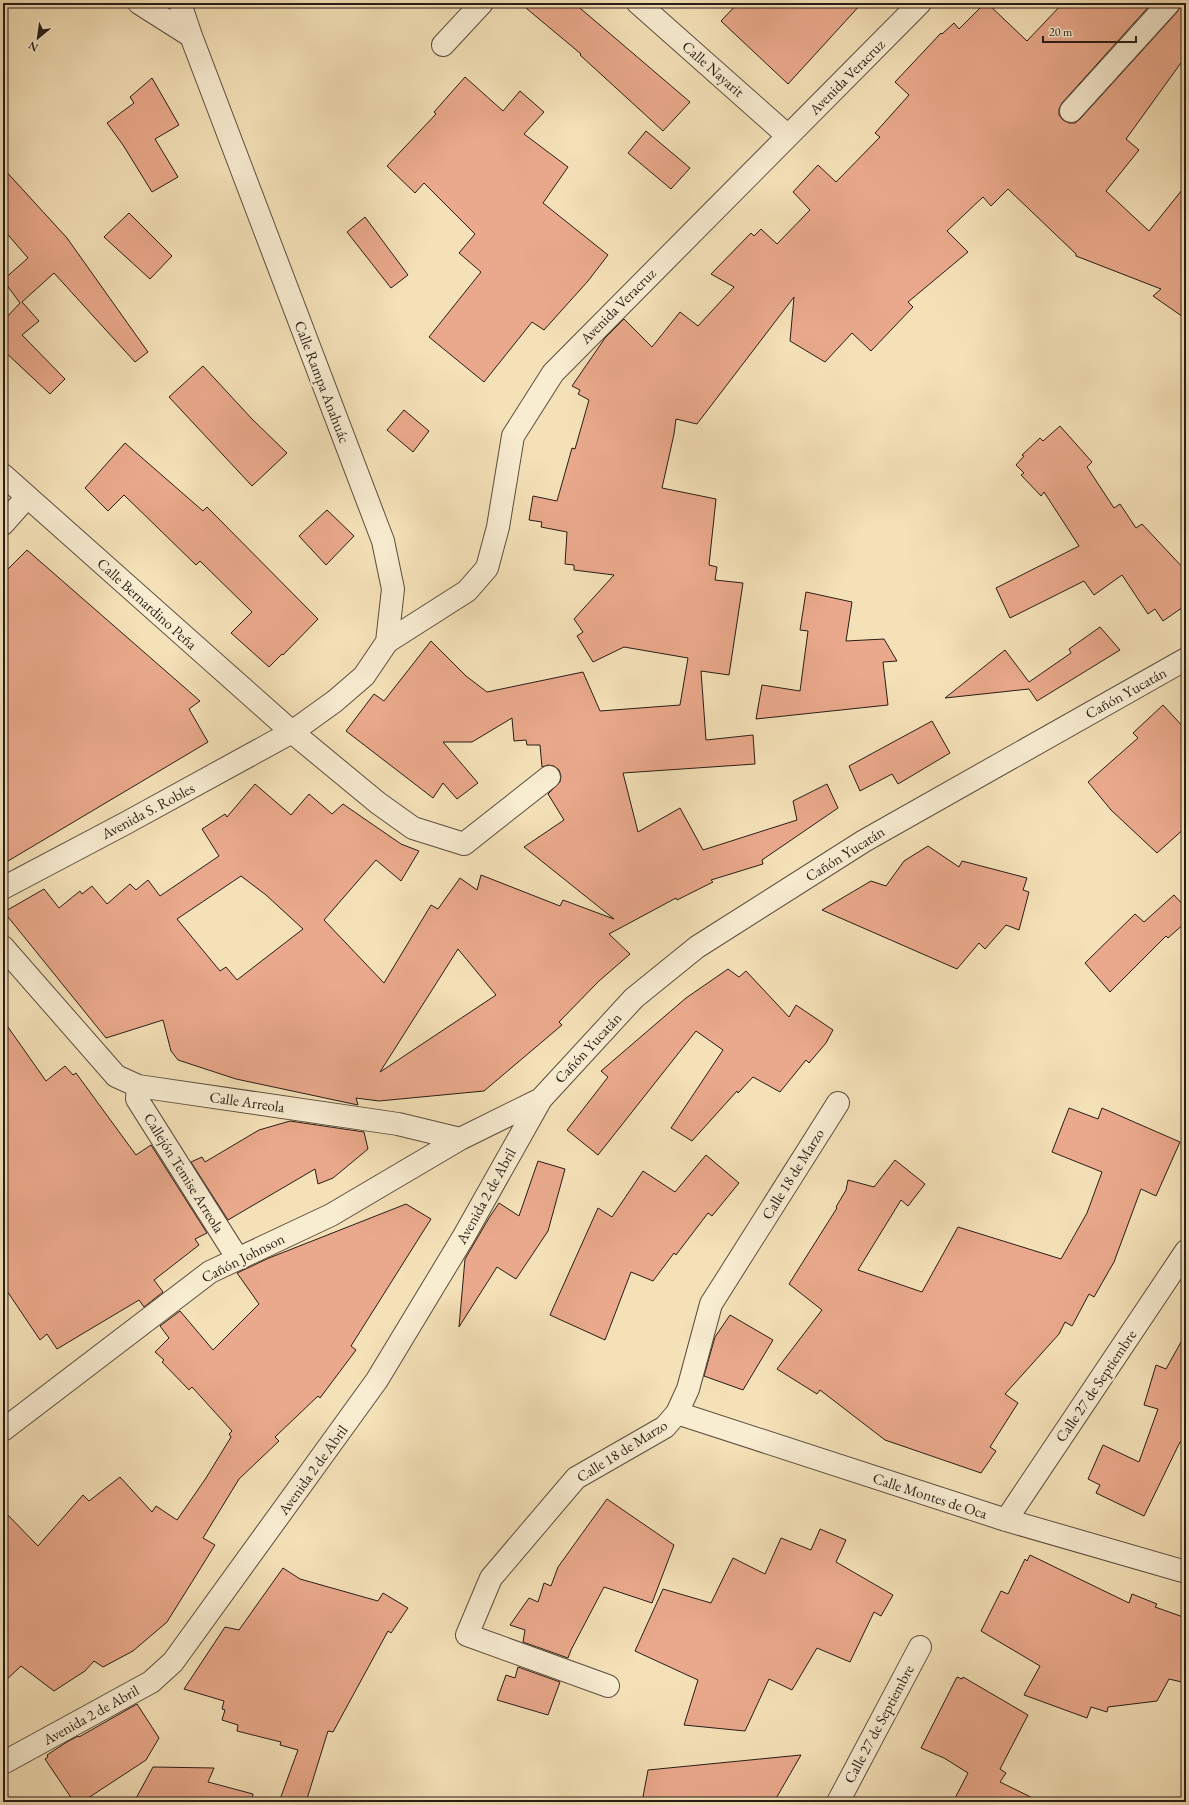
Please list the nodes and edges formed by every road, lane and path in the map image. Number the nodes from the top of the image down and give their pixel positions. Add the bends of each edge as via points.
1 (139, 3) edge
2 (180, 3) edge
3 (482, 3) edge
4 (638, 3) edge
5 (920, 3) edge
6 (1168, 3) edge
7 (191, 36) junction
8 (444, 45) dead end
9 (1071, 111) dead end
10 (788, 136) junction
11 (3, 475) edge
12 (27, 497) junction
13 (3, 524) edge
14 (387, 642) junction
15 (1186, 659) edge
16 (292, 732) junction
17 (549, 777) dead end
18 (3, 888) edge
19 (3, 947) edge
20 (138, 1086) junction
21 (540, 1099) junction
22 (838, 1103) dead end
23 (460, 1139) junction
24 (1186, 1251) edge
25 (238, 1258) junction
26 (677, 1413) junction
27 (3, 1430) edge
28 (1006, 1520) junction
29 (1186, 1572) edge
30 (920, 1647) dead end
31 (608, 1686) dead end
32 (3, 1762) edge
33 (838, 1802) edge

1 - 7 street
2 - 7 street, Calle Rampa Anahuác
3 - 8 street
4 - 10 street, Calle Nayarit
5 - 10 street, Avenida Veracruz
6 - 9 street
7 - 14 street, Calle Rampa Anahuác via 383,542 393,589
10 - 14 street, Avenida Veracruz via 552,373 513,436 498,527 486,568 467,591
11 - 12 street, Calle Bernardino Peña
12 - 13 street
12 - 16 street, Calle Bernardino Peña
14 - 16 street, Calle Rampa Anahuác via 364,676 336,701
15 - 21 street, Cañón Yucatán via 864,841 697,947 634,998
16 - 17 street, Calle Bernardino Peña via 378,803 413,828 464,844
16 - 18 street, Avenida S. Robles
19 - 20 street, Calle Arreola via 116,1076
20 - 23 street, Calle Arreola via 398,1124
20 - 25 street, Callejón Temise Arreola via 137,1099
21 - 23 street
21 - 32 street, Avenida 2 de Abril via 464,1236 377,1380 173,1662 150,1682
22 - 26 street, Calle 18 de Marzo via 711,1304 688,1390
23 - 25 street, Cañón Johnson via 331,1215
24 - 28 street, Calle 27 de Septiembre
25 - 27 street, Cañón Johnson via 210,1272
26 - 28 street, Calle Montes de Oca
26 - 31 street, Calle 18 de Marzo via 665,1427 576,1478 491,1578 467,1635
28 - 29 street, Calle Montes de Oca
30 - 33 street, Calle 27 de Septiembre

